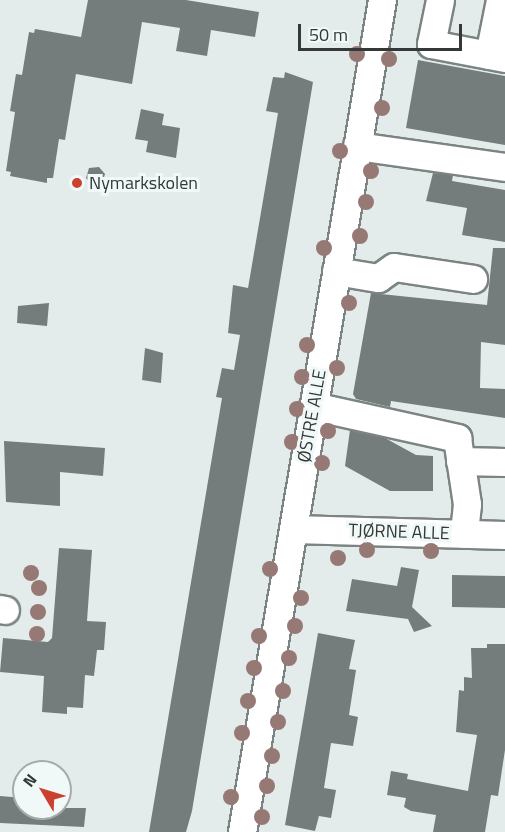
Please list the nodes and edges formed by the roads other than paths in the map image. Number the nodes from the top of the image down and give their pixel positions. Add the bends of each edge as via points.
1 (382, 0) edge
2 (440, 0) edge
3 (500, 0) edge
4 (497, 57) edge
5 (357, 146) junction
6 (505, 167) edge
7 (336, 271) junction
8 (473, 279) dead end
9 (313, 406) junction
10 (460, 461) junction
11 (505, 462) edge
12 (292, 529) junction
13 (464, 534) junction
14 (505, 535) edge
15 (242, 832) edge

1 - 5 street, ØSTRE ALLE
2 - 4 street via 431,44
3 - 4 street
5 - 6 street
5 - 7 street, ØSTRE ALLE
7 - 8 street via 378,278 394,267
7 - 9 street, ØSTRE ALLE
9 - 10 street via 457,438
9 - 12 street, ØSTRE ALLE
10 - 11 street
10 - 13 street via 467,504
12 - 13 street, TJØRNE ALLE
12 - 15 street, ØSTRE ALLE
13 - 14 street, TJØRNE ALLE

